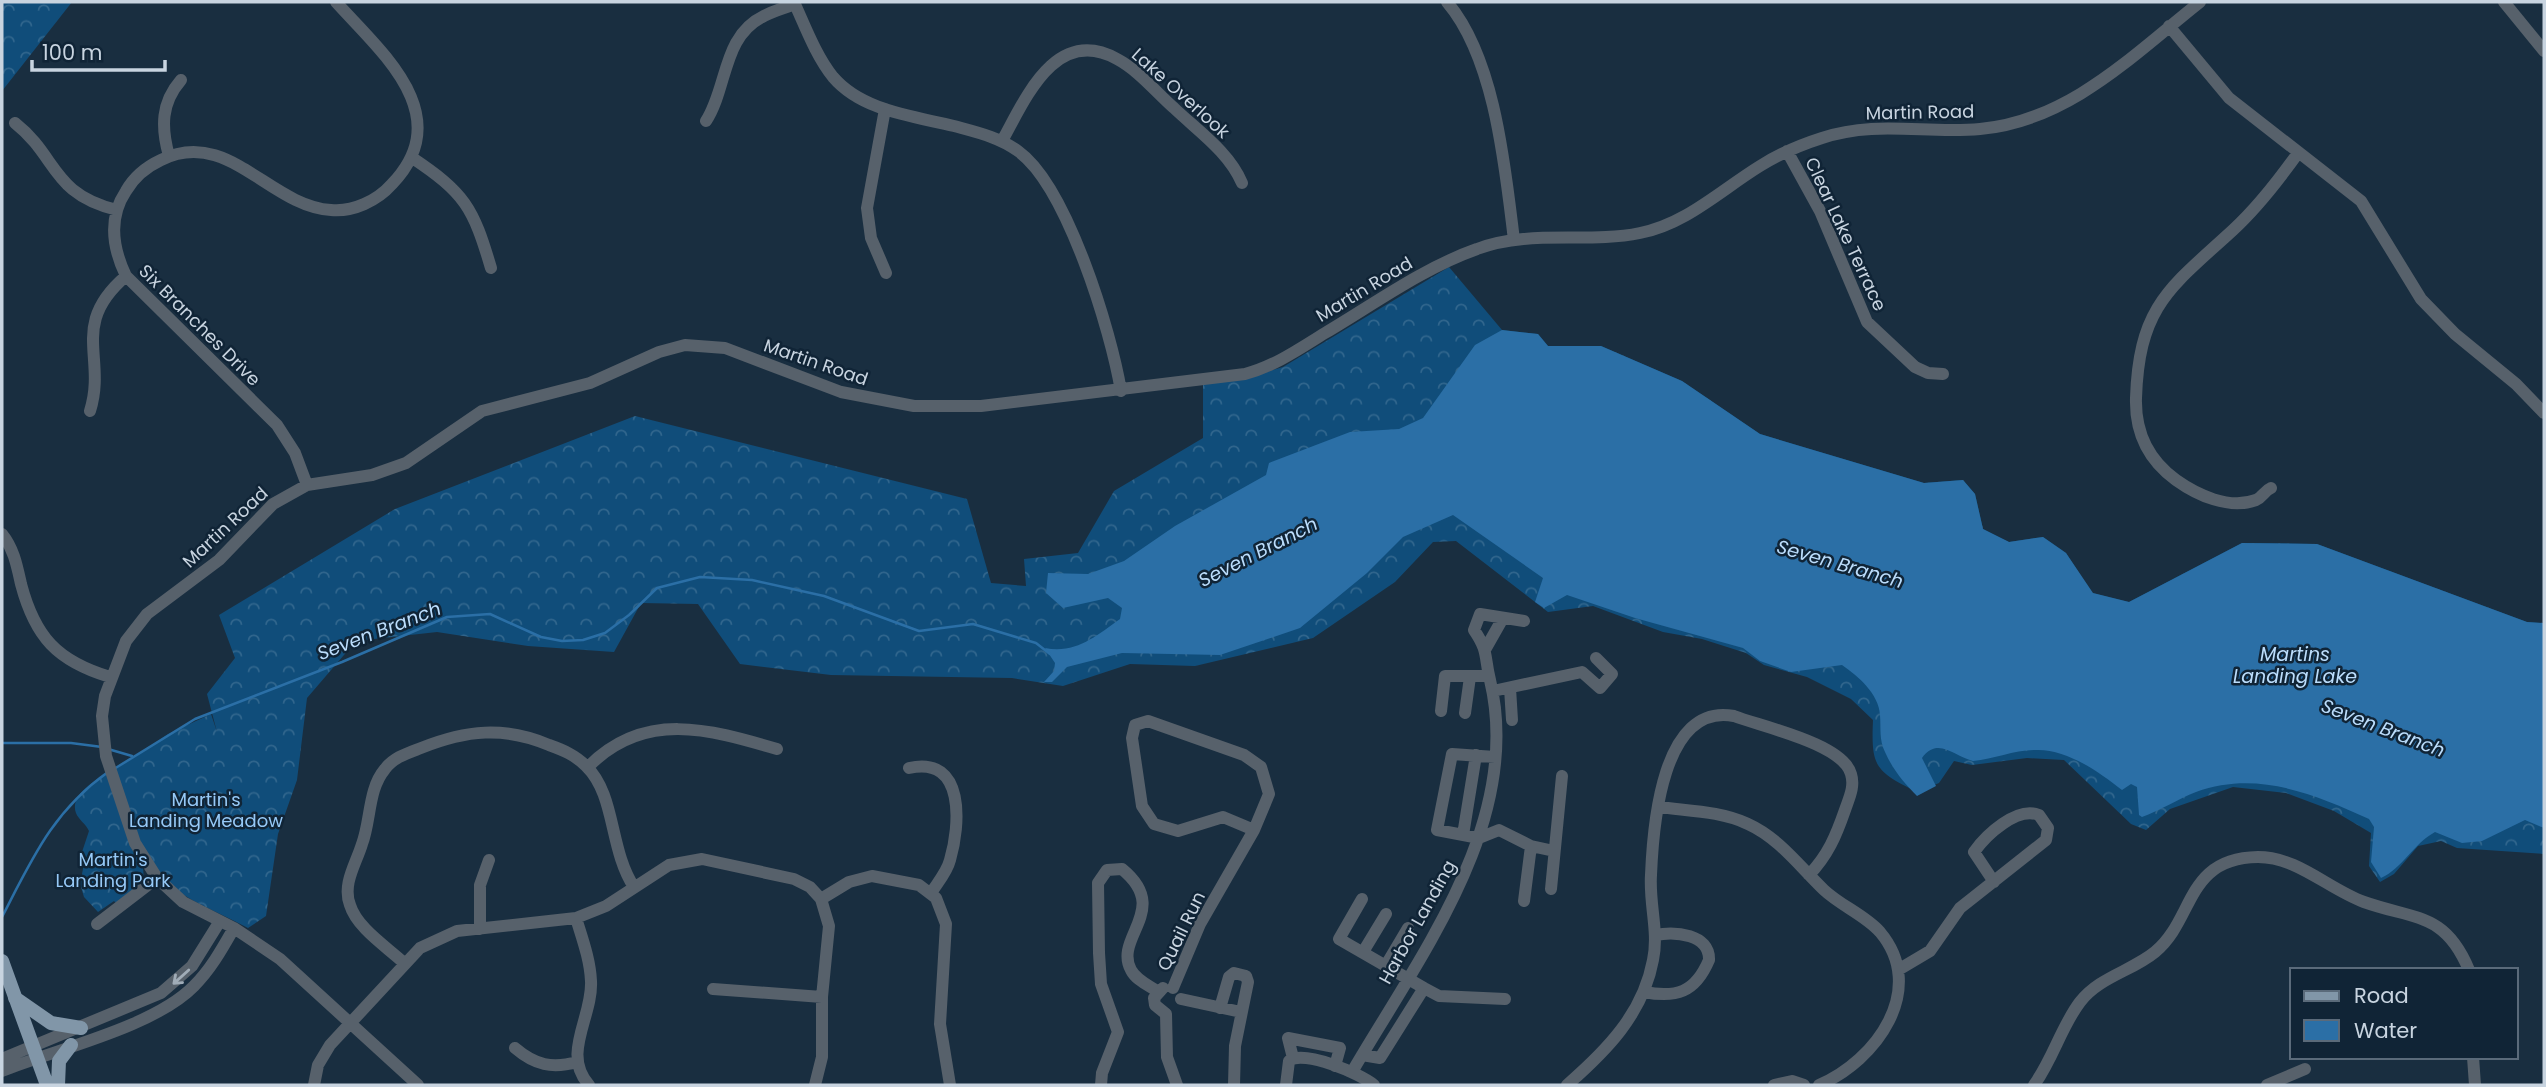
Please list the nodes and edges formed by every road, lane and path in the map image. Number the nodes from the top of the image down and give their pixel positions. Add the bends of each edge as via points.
1 (336, 2) edge
2 (1447, 2) edge
3 (2200, 2) edge
4 (2504, 2) edge
5 (795, 3) edge
6 (2169, 26) junction
7 (2544, 51) edge
8 (181, 80) dead end
9 (885, 109) junction
10 (706, 121) dead end
11 (15, 123) dead end
12 (1002, 141) junction
13 (1787, 151) junction
14 (2298, 153) junction
15 (169, 156) junction
16 (411, 157) junction
17 (1242, 183) dead end
18 (117, 210) junction
19 (1514, 240) junction
20 (491, 268) dead end
21 (886, 274) dead end
22 (126, 276) junction
23 (1943, 374) dead end
24 (1121, 391) junction
25 (89, 411) dead end
26 (2544, 413) edge
27 (307, 485) junction
28 (2272, 488) dead end
29 (2, 534) edge
30 (1503, 618) junction
31 (1524, 621) dead end
32 (1486, 648) junction
33 (1596, 658) dead end
34 (1489, 676) junction
35 (110, 677) junction
36 (1470, 677) junction
37 (1510, 688) junction
38 (1493, 691) junction
39 (1441, 711) dead end
40 (1465, 713) dead end
41 (1512, 720) dead end
42 (777, 749) dead end
43 (1476, 755) junction
44 (1495, 757) junction
45 (587, 767) junction
46 (909, 768) dead end
47 (1562, 776) dead end
48 (1659, 807) junction
49 (1255, 830) junction
50 (1463, 835) junction
51 (1479, 838) junction
52 (1531, 846) junction
53 (1554, 850) junction
54 (489, 860) dead end
55 (1809, 875) junction
56 (157, 878) junction
57 (1994, 882) junction
58 (634, 887) junction
59 (1551, 889) dead end
60 (931, 893) junction
61 (1362, 899) dead end
62 (821, 900) junction
63 (1524, 901) dead end
64 (1386, 914) dead end
65 (576, 918) junction
66 (220, 921) junction
67 (97, 924) dead end
68 (234, 928) junction
69 (1408, 928) dead end
70 (480, 929) junction
71 (1655, 935) junction
72 (1363, 952) junction
73 (2, 961) edge
74 (404, 963) junction
75 (1386, 965) junction
76 (2468, 968) edge
77 (1898, 970) junction
78 (1408, 977) junction
79 (1173, 988) junction
80 (1423, 988) junction
81 (713, 989) dead end
82 (1157, 991) junction
83 (1644, 992) junction
84 (822, 996) junction
85 (15, 998) junction
86 (1181, 999) junction
87 (1504, 999) dead end
88 (1220, 1008) junction
89 (1241, 1012) junction
90 (1166, 1014) junction
91 (349, 1023) junction
92 (81, 1028) junction
93 (71, 1045) junction
94 (515, 1048) dead end
95 (35, 1052) junction
96 (1362, 1055) junction
97 (1293, 1058) junction
98 (2, 1059) edge
99 (2473, 1059) edge
100 (577, 1062) junction
101 (1335, 1066) junction
102 (2305, 1069) dead end
103 (2, 1071) edge
104 (1352, 1072) junction
105 (47, 1085) edge
106 (58, 1085) edge
107 (314, 1085) edge
108 (418, 1085) edge
109 (589, 1085) edge
110 (815, 1085) edge
111 (950, 1085) edge
112 (1101, 1085) edge
113 (1177, 1085) edge
114 (1234, 1085) edge
115 (1286, 1085) edge
116 (1374, 1085) edge
117 (1567, 1085) edge
118 (1773, 1085) edge
119 (1804, 1085) edge
120 (1819, 1085) edge
121 (2034, 1085) edge
122 (2267, 1085) edge
123 (2475, 1085) edge

1 - 16 street, Six Branches Drive via 401,73 410,89 417,123
2 - 19 street via 1460,16 1477,50 1497,125
3 - 6 street, Martin Road
4 - 7 street
5 - 9 street via 832,75 856,96
5 - 10 street via 762,16 741,35 729,55 716,103
6 - 13 street, Martin Road via 2083,94 2031,119 1978,129 1863,129
6 - 14 street via 2228,98
8 - 15 street via 163,114
9 - 12 street
9 - 21 street via 867,208 871,238
11 - 18 street via 68,187
12 - 17 street, Lake Overlook via 1046,68 1071,54 1100,52 1140,77 1229,160
12 - 24 street via 1032,163 1053,194 1105,317
13 - 19 street, Martin Road via 1657,229 1622,236
13 - 23 street, Clear Lake Terrace via 1820,211 1867,322 1915,367
14 - 26 street via 2361,201 2421,299
14 - 28 street via 2253,210 2168,290 2147,330 2137,376 2139,432 2166,472 2196,493 2225,501 2253,501
15 - 16 street, Six Branches Drive via 194,151 220,156 302,203 333,211 357,207 380,195
15 - 18 street, Six Branches Drive via 136,176
16 - 20 street via 445,180 465,201 479,227
18 - 22 street, Six Branches Drive via 114,244
19 - 24 street, Martin Road via 1448,260 1265,368
22 - 25 street via 106,297 94,323 94,393
22 - 27 street, Six Branches Drive via 277,425 296,453
24 - 27 street, Martin Road via 981,406 914,406 841,391 725,348 685,345 590,383 482,411 393,469
27 - 35 street, Martin Road via 273,504 219,560 147,614 126,641
29 - 35 street via 13,552 27,608 43,636 72,663
30 - 31 street, Harbor Landing
30 - 32 street
30 - 32 street, Harbor Landing via 1480,614 1474,630
32 - 34 street, Harbor Landing
33 - 37 street via 1612,674 1600,688 1582,672
34 - 36 street
34 - 38 street, Harbor Landing
35 - 56 street, Martin Road via 102,716 106,756 135,843
36 - 39 street via 1445,676
36 - 40 street
37 - 38 street
37 - 41 street
38 - 44 street, Harbor Landing
42 - 45 street via 707,730 654,731 618,742
43 - 44 street
43 - 50 street
43 - 50 street via 1452,754 1437,830
44 - 51 street, Harbor Landing
45 - 58 street via 603,792 618,858
45 - 74 street via 568,752 535,739 490,730 447,738 387,766 375,787 347,895 357,919
46 - 60 street via 924,766 938,771 951,784 957,800 950,860
47 - 53 street
48 - 55 street via 1721,815 1748,824 1775,841
48 - 55 street via 1673,754 1694,725 1708,715 1734,716 1820,744 1846,763 1852,786 1832,846
48 - 71 street via 1650,876
49 - 49 street, Quail Run via 1223,817 1178,831 1154,824 1142,806 1132,738 1135,726 1147,721 1253,760 1266,775 1269,794
49 - 79 street, Quail Run via 1200,923
50 - 51 street
51 - 52 street via 1499,830
51 - 78 street, Harbor Landing via 1457,892
52 - 53 street
52 - 63 street
53 - 59 street
54 - 70 street via 480,885
55 - 77 street via 1879,932 1891,948
56 - 66 street, Martin Road via 183,902
56 - 67 street
57 - 57 street via 2046,840 2048,828 2039,815 2027,812 2015,817 1974,852
57 - 77 street via 1960,908 1930,951
58 - 62 street via 669,865 702,859 794,879 810,887
58 - 65 street via 606,906
60 - 62 street via 896,878 872,876 849,882
60 - 111 street via 942,906 946,924 940,1024
61 - 72 street via 1339,939
62 - 84 street via 829,926
64 - 72 street
65 - 70 street
65 - 100 street via 592,983
66 - 68 street, Martin Road
66 -> 92 street via 192,966 169,987
68 - 91 street, Martin Road via 280,959
68 - 93 street via 207,973 176,1002 144,1019
69 - 75 street
70 - 74 street via 437,938
71 - 83 street
71 - 83 street via 1675,933 1699,940 1708,948 1709,960 1681,993
72 - 75 street
73 - 85 main road
74 - 91 street
75 - 78 street
76 - 121 street via 2461,950 2433,922 2348,897 2290,863 2244,859 2217,869 2197,885 2158,950 2099,984 2080,1001
77 - 120 street via 1897,1002 1880,1039 1849,1070
78 - 80 street
78 - 96 street, Harbor Landing
79 - 82 street
79 - 86 street, Quail Run
80 - 87 street via 1439,996
80 - 96 street via 1380,1058
81 - 84 street
82 - 90 street via 1155,1005
82 - 112 street via 1136,977 1128,962 1143,909 1140,891 1122,869 1107,870 1098,883 1098,953 1101,984 1118,1032
83 - 117 street via 1614,1041
84 - 110 street via 822,1058
85 - 92 main road via 51,1023
85 - 95 main road
86 - 88 street
86 - 90 street via 1177,1010
88 - 89 street
88 - 89 street via 1228,977 1240,972 1248,982
89 - 114 street
90 - 113 street via 1167,1057
91 - 107 street via 324,1055
91 - 108 street, Martin Road
92 - 95 street
93 - 95 street
93 - 106 main road via 59,1061
94 - 100 street via 544,1065
95 - 98 street
95 - 103 street
95 - 105 main road
96 - 104 street, Harbor Landing
97 - 101 street
97 - 101 street via 1287,1038 1340,1048
97 - 115 street via 1287,1064
99 - 123 street
100 - 109 street
101 - 104 street
102 - 122 street
104 - 116 street
118 - 119 street via 1792,1081

